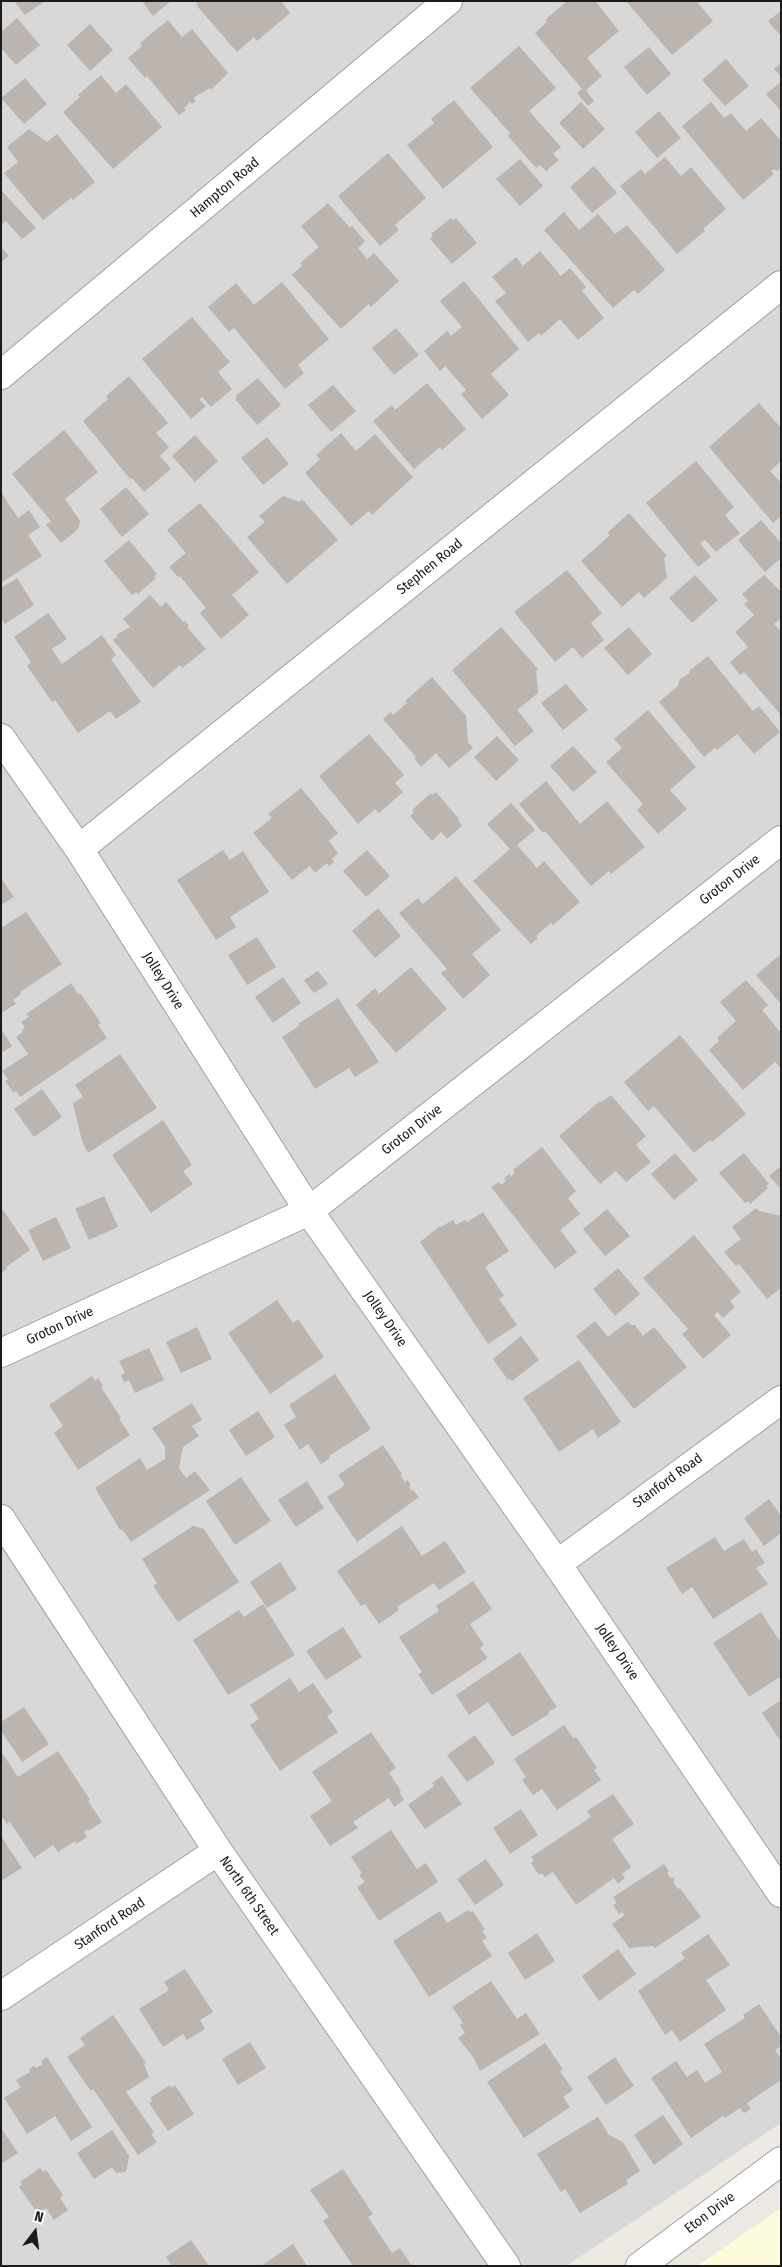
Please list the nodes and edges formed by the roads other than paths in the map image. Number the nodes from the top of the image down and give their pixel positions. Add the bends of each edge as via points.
1 (448, 1) edge
2 (781, 285) edge
3 (1, 375) edge
4 (1, 738) edge
5 (781, 840) edge
6 (79, 849) junction
7 (309, 1211) junction
8 (1, 1353) edge
9 (781, 1400) edge
10 (1, 1519) edge
11 (557, 1564) junction
12 (218, 1851) junction
13 (781, 1893) edge
14 (1, 1996) edge
15 (781, 2161) edge
16 (506, 2266) edge
17 (640, 2266) edge

1 - 3 street, Hampton Road
2 - 6 street, Stephen Road
4 - 6 street, Jolley Drive
5 - 7 street, Groton Drive
6 - 7 street, Jolley Drive
7 - 8 street, Groton Drive
7 - 11 street, Jolley Drive
9 - 11 street, Stanford Road
10 - 12 street, North 6th Street
11 - 13 street, Jolley Drive
12 - 14 street, Stanford Road
12 - 16 street, North 6th Street
15 - 17 street, Eton Drive

